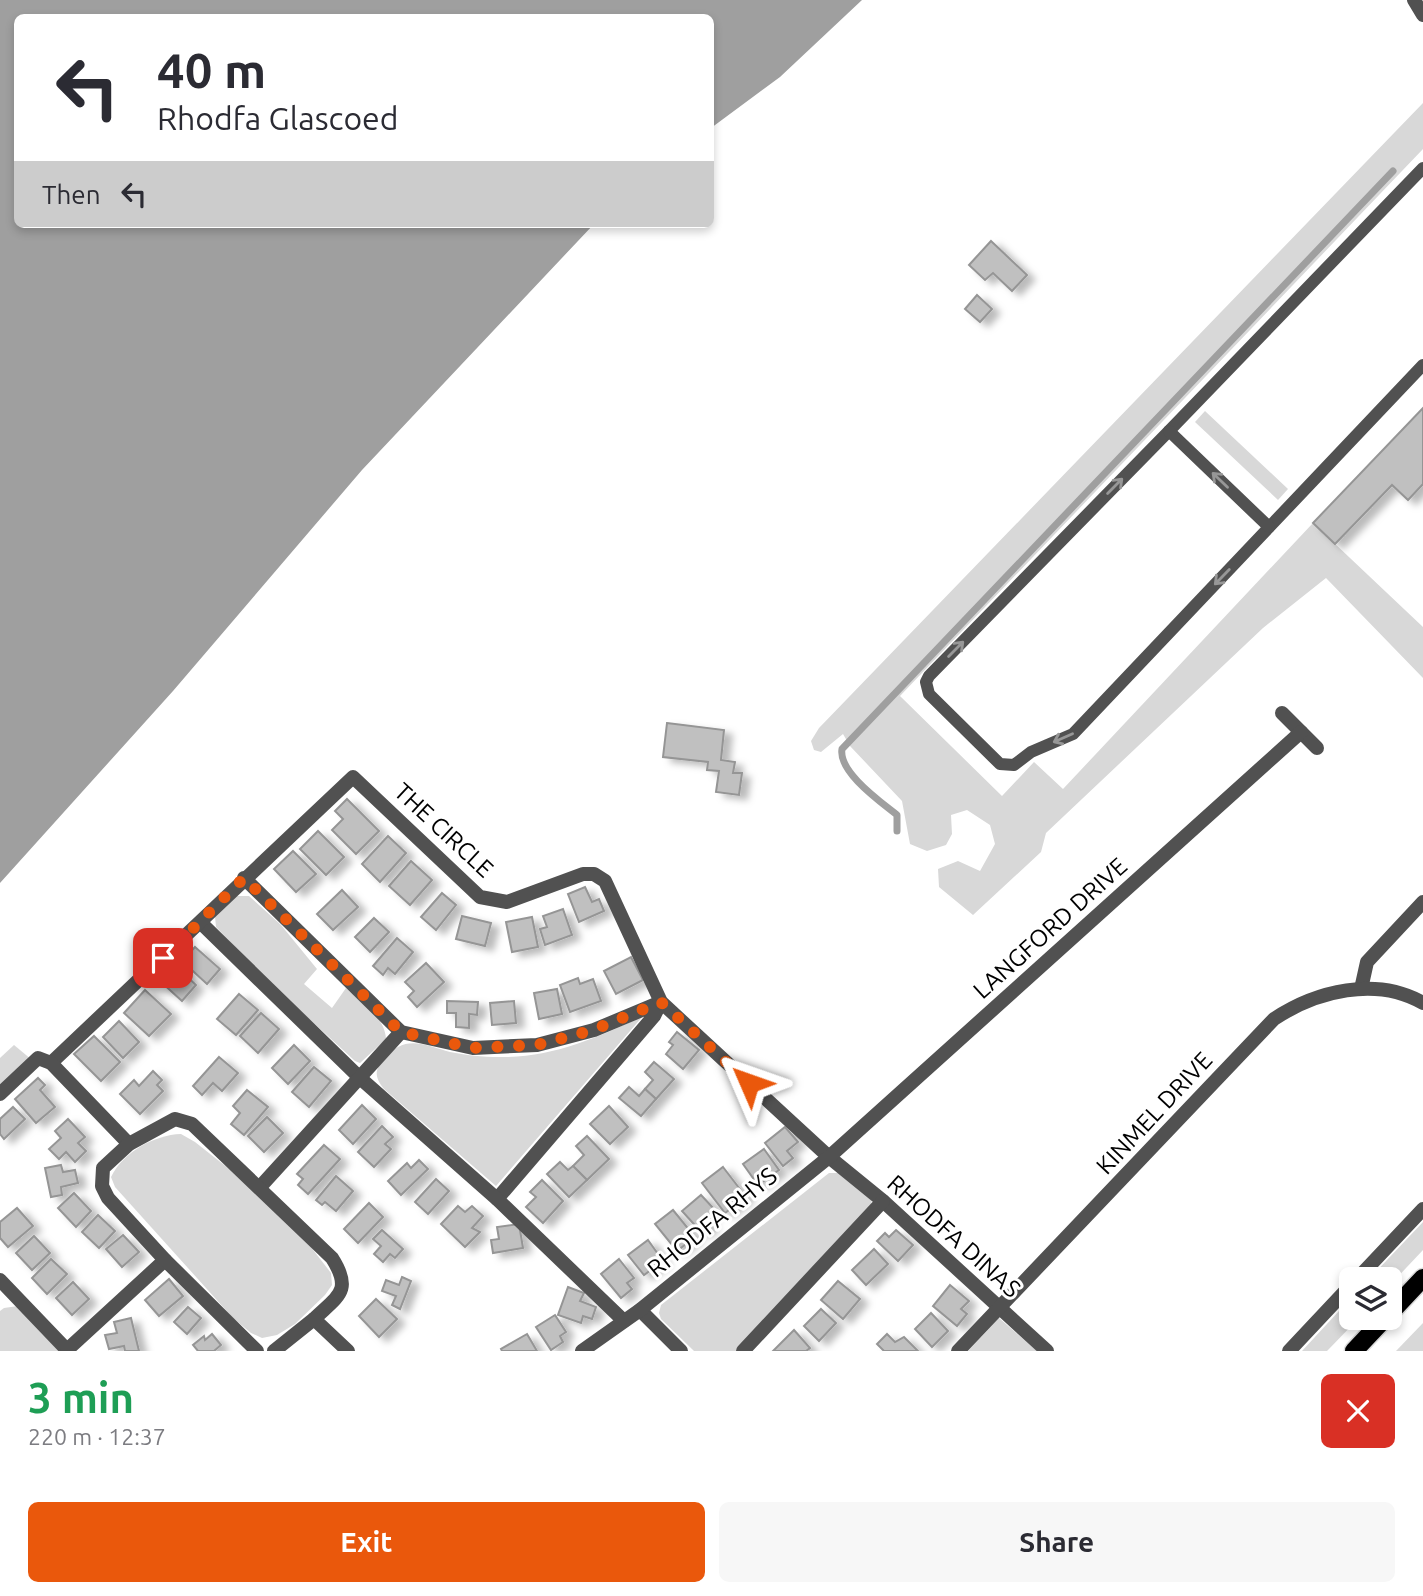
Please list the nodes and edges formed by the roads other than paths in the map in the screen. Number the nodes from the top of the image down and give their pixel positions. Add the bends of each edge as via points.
1 (1414, 0) edge
2 (1423, 15) edge
3 (1423, 168) edge
4 (1423, 365) edge
5 (1169, 431) junction
6 (1269, 527) junction
7 (1282, 713) dead end
8 (1301, 732) junction
9 (1317, 748) dead end
10 (244, 878) junction
11 (1423, 902) edge
12 (201, 923) junction
13 (1361, 989) junction
14 (661, 1002) junction
15 (1423, 1003) edge
16 (401, 1032) junction
17 (51, 1063) junction
18 (360, 1078) junction
19 (0, 1094) edge
20 (129, 1144) junction
21 (829, 1157) junction
22 (260, 1187) junction
23 (497, 1199) junction
24 (883, 1201) junction
25 (1423, 1209) edge
26 (165, 1260) junction
27 (1367, 1267) edge
28 (1423, 1278) edge
29 (0, 1280) edge
30 (12, 1293) junction
31 (1339, 1298) edge
32 (1402, 1300) edge
33 (0, 1303) edge
34 (1000, 1309) junction
35 (640, 1310) junction
36 (314, 1319) junction
37 (624, 1321) junction
38 (1374, 1330) edge
39 (67, 1350) edge
40 (257, 1351) edge
41 (274, 1351) edge
42 (348, 1351) edge
43 (583, 1351) edge
44 (681, 1351) edge
45 (743, 1351) edge
46 (958, 1351) edge
47 (1047, 1351) edge
48 (1289, 1351) edge
49 (1354, 1351) edge

1 - 2 street
3 - 5 lane
4 - 6 lane
6 -> 5 lane
6 -> 5 lane via 1073,734 1031,752 1014,765 1000,764 929,694 929,676
7 - 8 street
8 - 9 street
8 - 21 street, LANGFORD DRIVE
10 - 12 street
10 - 14 street, THE CIRCLE via 353,777 480,897 506,902 583,874 605,881
10 - 16 street
11 - 13 street via 1367,962
12 - 17 street
12 - 18 street
13 - 15 street, KINMEL DRIVE via 1387,991
13 - 34 street, KINMEL DRIVE via 1320,996 1274,1019
14 - 16 street via 593,1030 537,1045 473,1048
14 - 21 street, THE CIRCLE
14 - 23 street via 654,1016
16 - 18 street
17 - 19 street via 38,1058
17 - 20 street
18 - 22 street
18 - 23 street
20 - 22 street via 175,1119 192,1124
20 - 26 street via 103,1168 102,1186
21 - 24 street, RHODFA DINAS
21 - 35 street, RHODFA RHYS
22 - 36 street via 332,1258 341,1273 340,1295
23 - 37 street
24 - 34 street, RHODFA DINAS
24 - 45 street
25 - 27 street
26 - 39 street
26 - 40 street
28 - 32 main road
29 - 30 street
30 - 33 street
30 - 39 street
31 - 48 street
34 - 46 street, KINMEL DRIVE
34 - 47 street, RHODFA DINAS
35 - 37 street, RHODFA RHYS
35 - 44 street
36 - 41 street
36 - 42 street
37 - 43 street, RHODFA RHYS
38 - 49 main road

